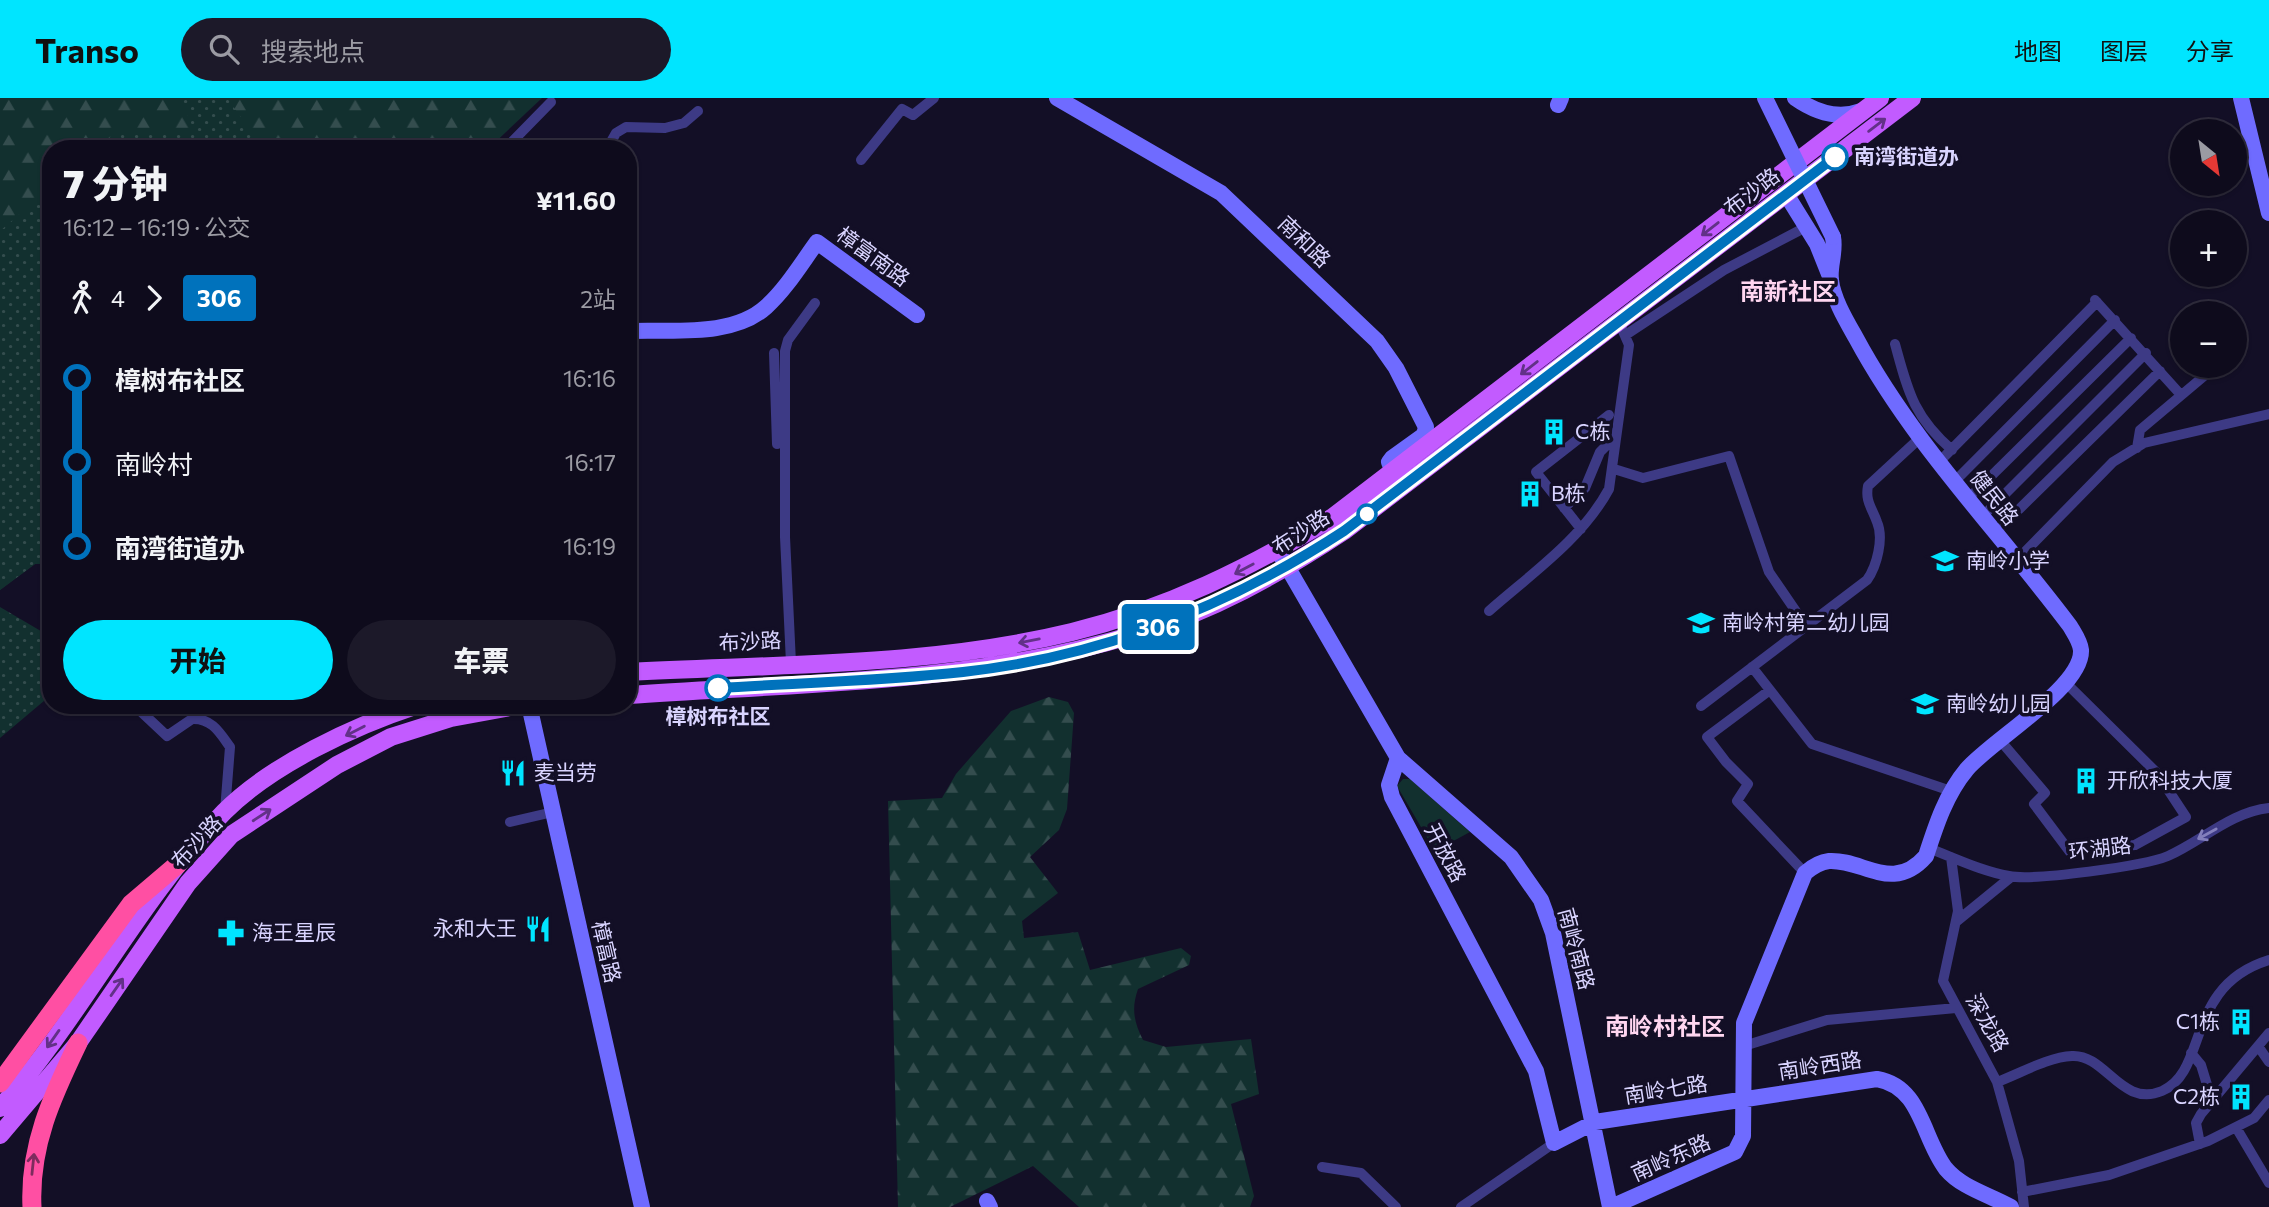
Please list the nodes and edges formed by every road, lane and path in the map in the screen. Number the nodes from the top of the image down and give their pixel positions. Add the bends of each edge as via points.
1 (934, 98) edge
2 (1057, 98) edge
3 (1765, 98) edge
4 (1795, 98) edge
5 (1880, 98) edge
6 (1912, 98) edge
7 (2241, 98) edge
8 (551, 102) dead end
9 (1810, 108) junction
10 (1864, 110) junction
11 (698, 111) dead end
12 (514, 140) edge
13 (612, 140) edge
14 (1821, 144) junction
15 (861, 160) dead end
16 (2265, 182) edge
17 (1786, 194) junction
18 (2269, 213) edge
19 (1807, 227) junction
20 (1831, 279) junction
21 (815, 303) dead end
22 (917, 315) dead end
23 (2115, 320) junction
24 (1623, 328) junction
25 (637, 331) edge
26 (2131, 338) junction
27 (1895, 344) dead end
28 (774, 353) dead end
29 (2146, 354) junction
30 (2160, 371) junction
31 (2202, 378) edge
32 (2180, 396) junction
33 (2269, 414) edge
34 (1609, 415) dead end
35 (1921, 437) junction
36 (1607, 445) dead end
37 (2137, 447) junction
38 (1951, 450) junction
39 (1939, 462) junction
40 (1583, 468) dead end
41 (1614, 469) junction
42 (1393, 472) junction
43 (1960, 476) dead end
44 (1590, 478) junction
45 (1975, 492) dead end
46 (1564, 508) junction
47 (1989, 510) dead end
48 (2002, 526) dead end
49 (1580, 529) junction
50 (1278, 551) junction
51 (2017, 560) junction
52 (1287, 569) junction
53 (1489, 611) dead end
54 (1806, 626) junction
55 (788, 663) junction
56 (1752, 667) junction
57 (637, 671) edge
58 (2066, 683) junction
59 (1770, 690) junction
60 (637, 694) edge
61 (1701, 706) dead end
62 (144, 714) edge
63 (392, 714) edge
64 (442, 714) edge
65 (531, 714) edge
66 (1999, 739) junction
67 (1398, 758) junction
68 (1951, 791) junction
69 (2269, 808) edge
70 (225, 811) junction
71 (553, 812) junction
72 (510, 822) dead end
73 (1928, 848) junction
74 (1951, 857) junction
75 (178, 864) junction
76 (1805, 873) junction
77 (2011, 877) junction
78 (1957, 921) junction
79 (2269, 960) edge
80 (1956, 1008) junction
81 (2269, 1032) edge
82 (78, 1043) junction
83 (2258, 1045) junction
84 (1744, 1046) junction
85 (2191, 1053) junction
86 (2269, 1062) edge
87 (1997, 1082) junction
88 (0, 1083) edge
89 (1743, 1099) junction
90 (2269, 1100) edge
91 (2212, 1101) junction
92 (0, 1108) edge
93 (1594, 1122) junction
94 (2237, 1129) junction
95 (0, 1135) edge
96 (1554, 1143) junction
97 (2200, 1144) junction
98 (1322, 1167) dead end
99 (2269, 1183) edge
100 (2022, 1192) junction
101 (32, 1207) edge
102 (642, 1207) edge
103 (1396, 1207) edge
104 (1461, 1207) edge
105 (1611, 1207) edge
106 (2011, 1207) edge
107 (2024, 1207) edge

1 - 15 street via 913,115 902,109
2 - 42 street, 南和路 via 1221,193 1377,341 1426,427 1424,435 1389,462
3 - 20 street, 健民路, bridge via 1833,237 1836,249
4 - 9 street
5 - 10 main road, 布沙路
17 -> 6 main road, 布沙路
7 - 16 street
8 - 12 street
9 - 10 street via 1839,115
9 - 14 street via 1822,127
10 - 14 main road, 布沙路
11 - 13 street via 665,128 626,127
14 -> 42 main road, 布沙路
16 - 18 street
17 - 19 street
17 - 24 main road, 布沙路
19 - 20 street
19 - 24 street
20 - 35 street, 健民路 via 1863,351
21 - 55 street via 785,351
22 - 25 street, 樟富南路 via 817,242 779,294 746,320 715,327
23 - 26 street
23 - 38 street via 2096,301
23 - 43 street
24 - 41 street via 1629,345
24 - 52 main road, 布沙路
26 - 29 street
26 - 45 street
27 - 38 street via 1905,359 1919,416
28 - 55 street
29 - 30 street
29 - 47 street
30 - 32 street
30 - 48 street
31 - 32 street
32 - 37 street via 2140,430
33 - 37 street
34 - 46 street via 1595,421 1536,472
35 - 39 street, 健民路
35 - 54 street via 1868,486 1868,505 1880,534 1874,570
36 - 44 street
37 - 51 street via 2113,462
38 - 39 street
39 - 51 street, 健民路
40 - 44 street
41 - 49 street via 1599,508
41 - 54 street via 1643,478 1729,456 1769,572
42 - 50 main road, 布沙路
44 - 46 street
46 - 49 street
49 - 53 street
50 - 52 street
50 -> 55 main road, 布沙路 via 1188,594 1073,632 964,652
51 - 58 street, 健民路 via 2079,642 2079,664
52 - 60 main road, 布沙路 via 1138,634 1022,663 963,672
52 - 67 street
54 - 56 street
55 - 57 main road, 布沙路
56 - 59 street
56 - 61 street
58 - 66 street, 健民路
58 - 66 street via 2157,773 2186,817 2134,845 2070,852 2035,804 2045,793
59 - 68 street via 1812,744
59 - 76 street via 1707,737 1748,784 1737,801
62 - 70 street via 167,736 192,719 215,727 230,747
63 -> 70 main road, 布沙路 via 272,774
82 -> 64 main road, 布沙路 via 188,883 231,835 337,765
65 - 71 street, 樟富路
66 - 68 street, 健民路
67 - 93 street, 南岭南路 via 1511,857 1541,900 1553,933
67 - 96 street, 开放路 via 1389,785 1392,797 1536,1071
68 - 73 street, 健民路
69 -> 77 street, 环湖路 via 2236,818 2169,856 2148,862
70 - 75 main road, 布沙路
71 - 72 street
71 - 102 street, 樟富路
73 - 74 street, 环湖路
73 - 76 street, 健民路 via 1920,863 1890,874 1831,861
74 - 77 street, 环湖路
74 - 78 street, 深龙路
75 - 88 highway via 131,904
75 -> 92 main road, 布沙路
76 - 84 street via 1753,997 1744,1023
77 - 78 street
78 - 80 street, 深龙路 via 1943,981
79 - 85 street via 2225,984 2213,999
80 - 84 street via 1828,1020
80 - 87 street, 深龙路
81 - 83 street
82 - 95 main road, 布沙路
101 -> 82 highway via 34,1150
83 - 86 street
83 - 91 street
84 - 89 street
85 - 87 street via 2177,1080 2154,1093 2130,1090 2094,1063 2072,1056
85 - 91 street via 2201,1065
87 - 100 street, 深龙路 via 2019,1161
89 - 93 street, 南岭七路
89 - 105 street, 南岭东路 via 1743,1136 1738,1149
89 - 106 street, 南岭西路 via 1889,1081 1910,1097 1946,1169 1974,1190
90 - 94 street
91 - 97 street via 2196,1123
93 - 96 street
93 - 105 street, 南岭南路
94 - 97 street
94 - 99 street
96 - 104 street
97 - 100 street via 2109,1175
98 - 103 street via 1361,1173
100 - 107 street, 深龙路

